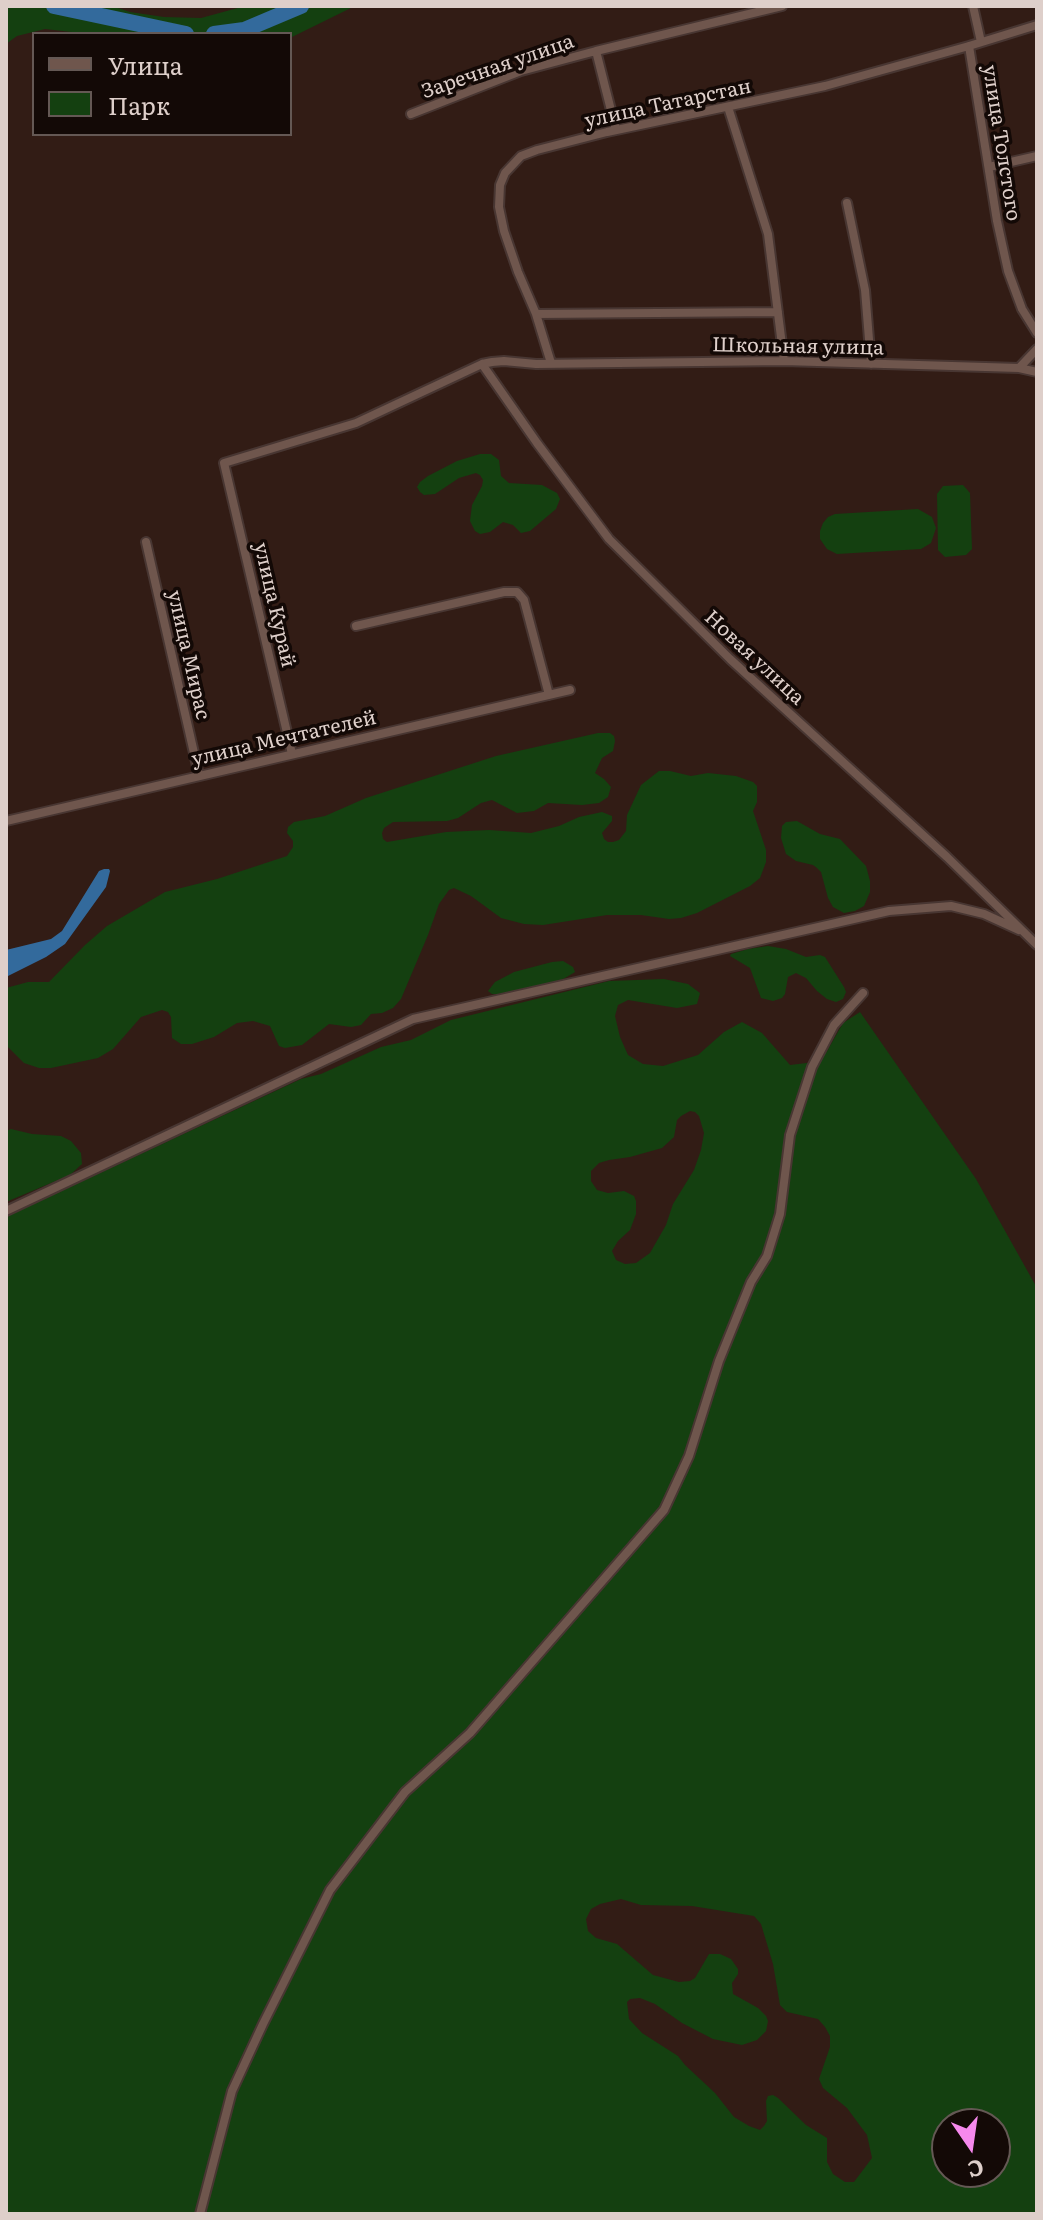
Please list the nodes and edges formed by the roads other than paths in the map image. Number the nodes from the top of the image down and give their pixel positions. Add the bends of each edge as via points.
1 (782, 6) edge
2 (973, 6) edge
3 (1037, 25) edge
4 (981, 42) junction
5 (969, 46) junction
6 (596, 51) junction
7 (728, 107) junction
8 (411, 114) dead end
9 (616, 130) junction
10 (1037, 156) edge
11 (989, 167) junction
12 (847, 203) dead end
13 (778, 312) junction
14 (536, 314) junction
15 (1037, 333) edge
16 (1037, 349) edge
17 (784, 361) junction
18 (551, 363) junction
19 (482, 364) junction
20 (871, 364) junction
21 (1019, 368) junction
22 (1037, 372) edge
23 (146, 542) dead end
24 (356, 626) dead end
25 (570, 690) dead end
26 (549, 695) junction
27 (292, 754) junction
28 (199, 775) junction
29 (6, 821) edge
30 (1019, 930) junction
31 (1037, 945) edge
32 (863, 993) dead end
33 (6, 1211) edge
34 (200, 2214) edge

1 - 6 street, Заречная улица
2 - 4 street, улица Толстого
3 - 4 street, улица Татарстан
4 - 5 street, улица Татарстан
5 - 7 street, улица Татарстан
5 - 11 street, улица Толстого
6 - 8 street, Заречная улица via 521,71
6 - 9 street
7 - 9 street, улица Татарстан
7 - 13 street via 768,234
9 - 14 street, улица Татарстан via 529,153 505,173 498,198 504,231
10 - 11 street
11 - 15 street, улица Толстого via 1008,271
12 - 20 street via 865,290
13 - 14 street
13 - 17 street
14 - 18 street, улица Татарстан
16 - 21 street
17 - 18 street, Школьная улица
17 - 20 street, Школьная улица
18 - 19 street, Школьная улица
19 - 27 street, улица Курай via 356,423 224,463
19 - 30 street, Новая улица via 609,539
20 - 21 street, Школьная улица
21 - 22 street, Школьная улица
23 - 28 street, улица Мирас
24 - 26 street via 517,592 524,600
25 - 26 street, улица Мечтателей
26 - 27 street, улица Мечтателей
27 - 28 street, улица Мечтателей
28 - 29 street, улица Мечтателей
30 - 31 street, Новая улица
30 - 33 street via 951,906 889,911 413,1019
32 - 34 street via 834,1025 812,1067 790,1135 780,1214 767,1256 751,1282 689,1456 664,1510 470,1733 405,1792 330,1890 232,2091

